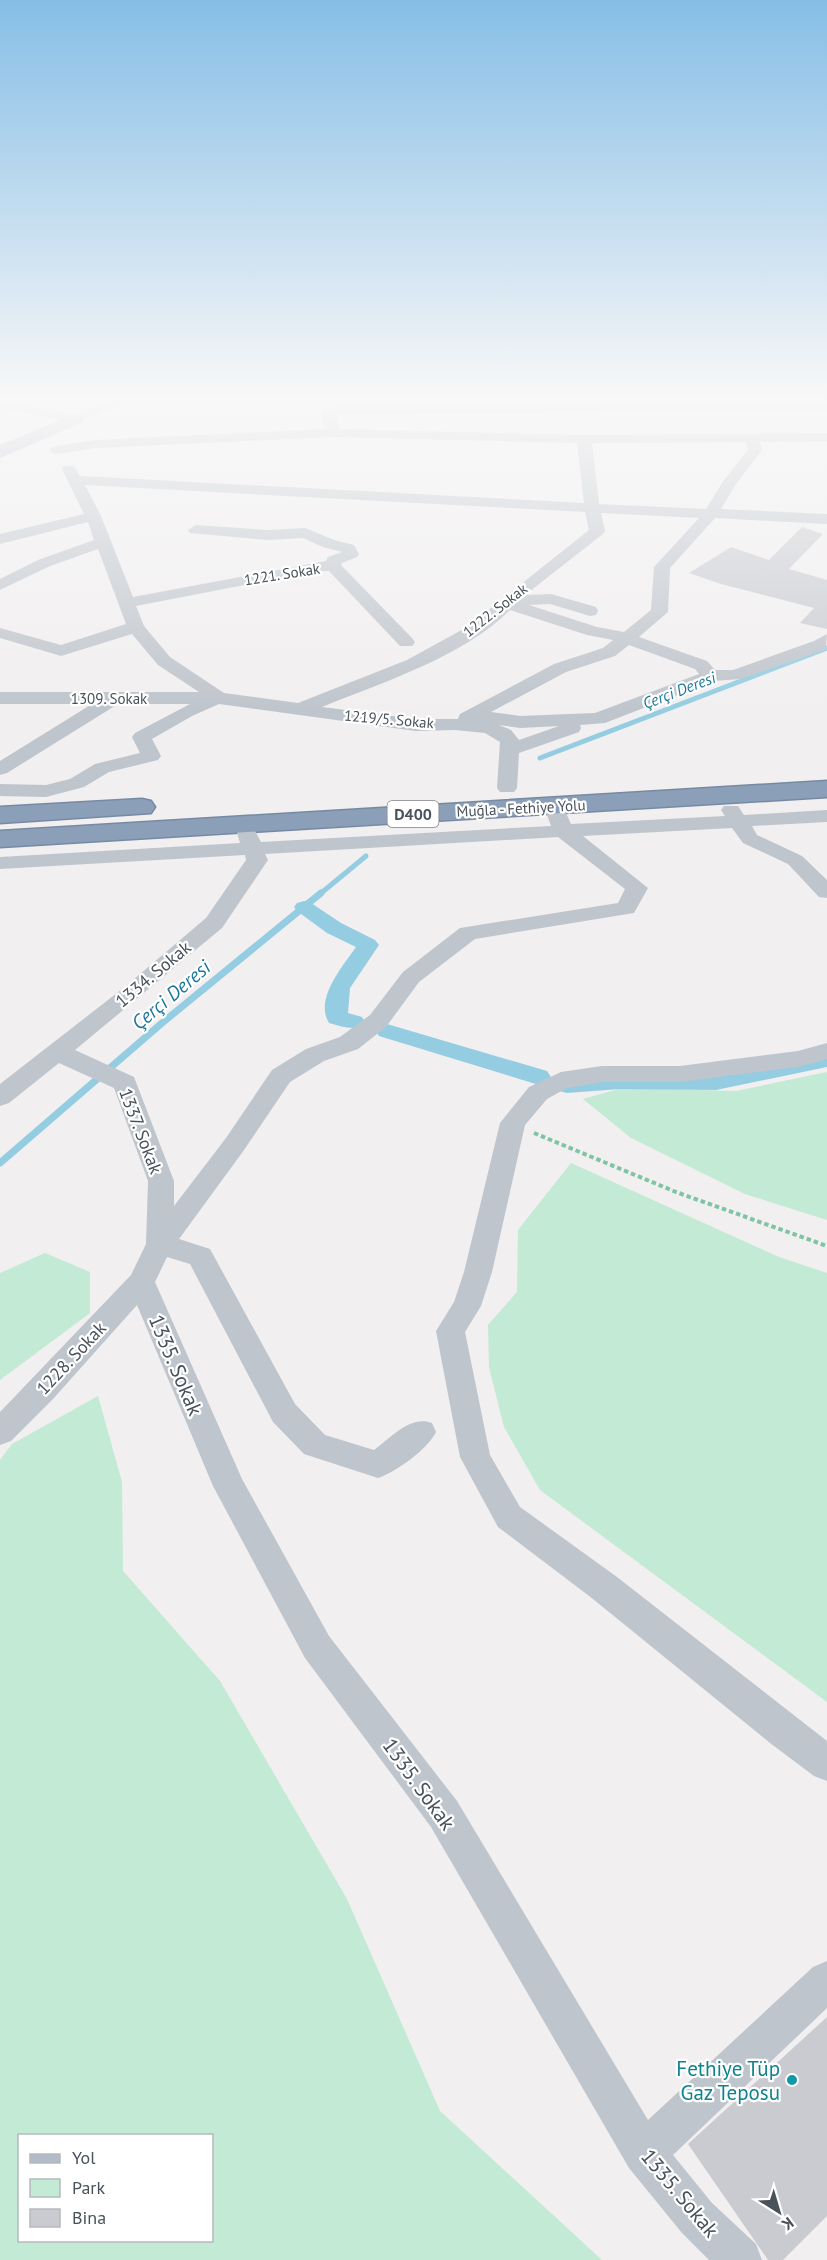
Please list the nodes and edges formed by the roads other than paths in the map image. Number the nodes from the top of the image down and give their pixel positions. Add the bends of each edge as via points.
1 (86, 501) edge
2 (472, 501) edge
3 (591, 501) edge
4 (718, 501) edge
5 (592, 508) junction
6 (710, 515) junction
7 (93, 516) junction
8 (827, 519) edge
9 (196, 530) dead end
10 (0, 539) edge
11 (103, 542) junction
12 (333, 566) junction
13 (0, 585) edge
14 (127, 603) junction
15 (502, 608) junction
16 (590, 611) dead end
17 (136, 627) junction
18 (565, 632) dead end
19 (0, 633) edge
20 (627, 638) junction
21 (827, 639) edge
22 (406, 642) dead end
23 (710, 676) junction
24 (0, 698) edge
25 (114, 698) junction
26 (219, 698) junction
27 (299, 709) junction
28 (477, 713) junction
29 (598, 719) junction
30 (455, 724) junction
31 (509, 750) junction
32 (0, 769) edge
33 (827, 770) edge
34 (507, 788) junction
35 (827, 789) edge
36 (0, 790) edge
37 (720, 795) junction
38 (554, 807) junction
39 (0, 815) edge
40 (827, 816) edge
41 (739, 822) junction
42 (243, 823) junction
43 (563, 831) junction
44 (0, 839) edge
45 (252, 847) junction
46 (0, 863) edge
47 (827, 892) edge
48 (827, 1051) edge
49 (57, 1052) junction
50 (0, 1097) edge
51 (160, 1244) junction
52 (141, 1282) junction
53 (0, 1432) edge
54 (421, 1432) dead end
55 (827, 1763) edge
56 (827, 1981) edge
57 (644, 2153) junction
58 (740, 2260) edge

1 - 7 street
2 - 5 street
3 - 5 street, 1222. Sokak
4 - 6 street
5 - 6 street
5 - 15 street, 1222. Sokak via 597,531
6 - 8 street
6 - 20 street via 662,567 659,612
7 - 10 street
7 - 11 street
9 - 12 street via 312,535 348,548 351,554 334,560
11 - 13 street via 44,563
11 - 14 street
12 - 14 street, 1221. Sokak
12 - 22 street, 1221. Sokak
14 - 17 street
15 - 16 street via 532,598 551,599
15 - 18 street
15 - 20 street
15 - 27 street, 1222. Sokak via 473,631 413,664
17 - 19 street via 61,651
17 - 26 street via 164,661
20 - 23 street via 700,665
20 - 28 street via 609,652 560,668
21 - 23 street via 820,645 735,675
23 - 29 street
24 - 25 street, 1309. Sokak
25 - 26 street, 1309. Sokak
25 - 32 street
26 - 27 street, 1219/5. Sokak
26 - 36 street via 184,712 142,737 151,756 102,768 77,783 46,791
27 - 30 street, 1219/5. Sokak via 416,725
28 - 29 street via 520,722
28 - 30 street
29 - 31 street
30 - 31 street, 1219/5. Sokak via 504,734 510,741
31 - 34 street
33 - 34 highway, Muğla - Fethiye Yolu / D400
34 - 39 highway, Muğla - Fethiye Yolu / D400
35 - 37 highway, Muğla - Fethiye Yolu / D400
37 - 38 highway, Muğla - Fethiye Yolu / D400
37 - 41 street
38 - 42 highway, Muğla - Fethiye Yolu / D400
38 - 43 street
40 - 41 street
41 - 43 street
41 - 47 street via 750,838 795,861
42 - 44 highway, Muğla - Fethiye Yolu / D400
42 - 45 street, 1334. Sokak
43 - 45 street
43 - 51 street via 637,888 626,908 468,933 411,977 378,1021 349,1042 315,1054 280,1076
45 - 46 street
45 - 49 street, 1334. Sokak via 257,860 214,923
48 - 55 street via 798,1059 680,1074 602,1074 561,1080 538,1093 513,1124 478,1272 467,1306 450,1331 475,1457 508,1517 605,1588
49 - 50 street, 1334. Sokak
49 - 51 street, 1337. Sokak via 125,1083 161,1181
51 - 52 street, 1337. Sokak
51 - 54 street via 200,1256 284,1413 315,1445 378,1465
52 - 53 street, 1228. Sokak
52 - 57 street, 1335. Sokak via 229,1486 317,1647 444,1814
56 - 57 street
57 - 58 street, 1335. Sokak via 697,2218

